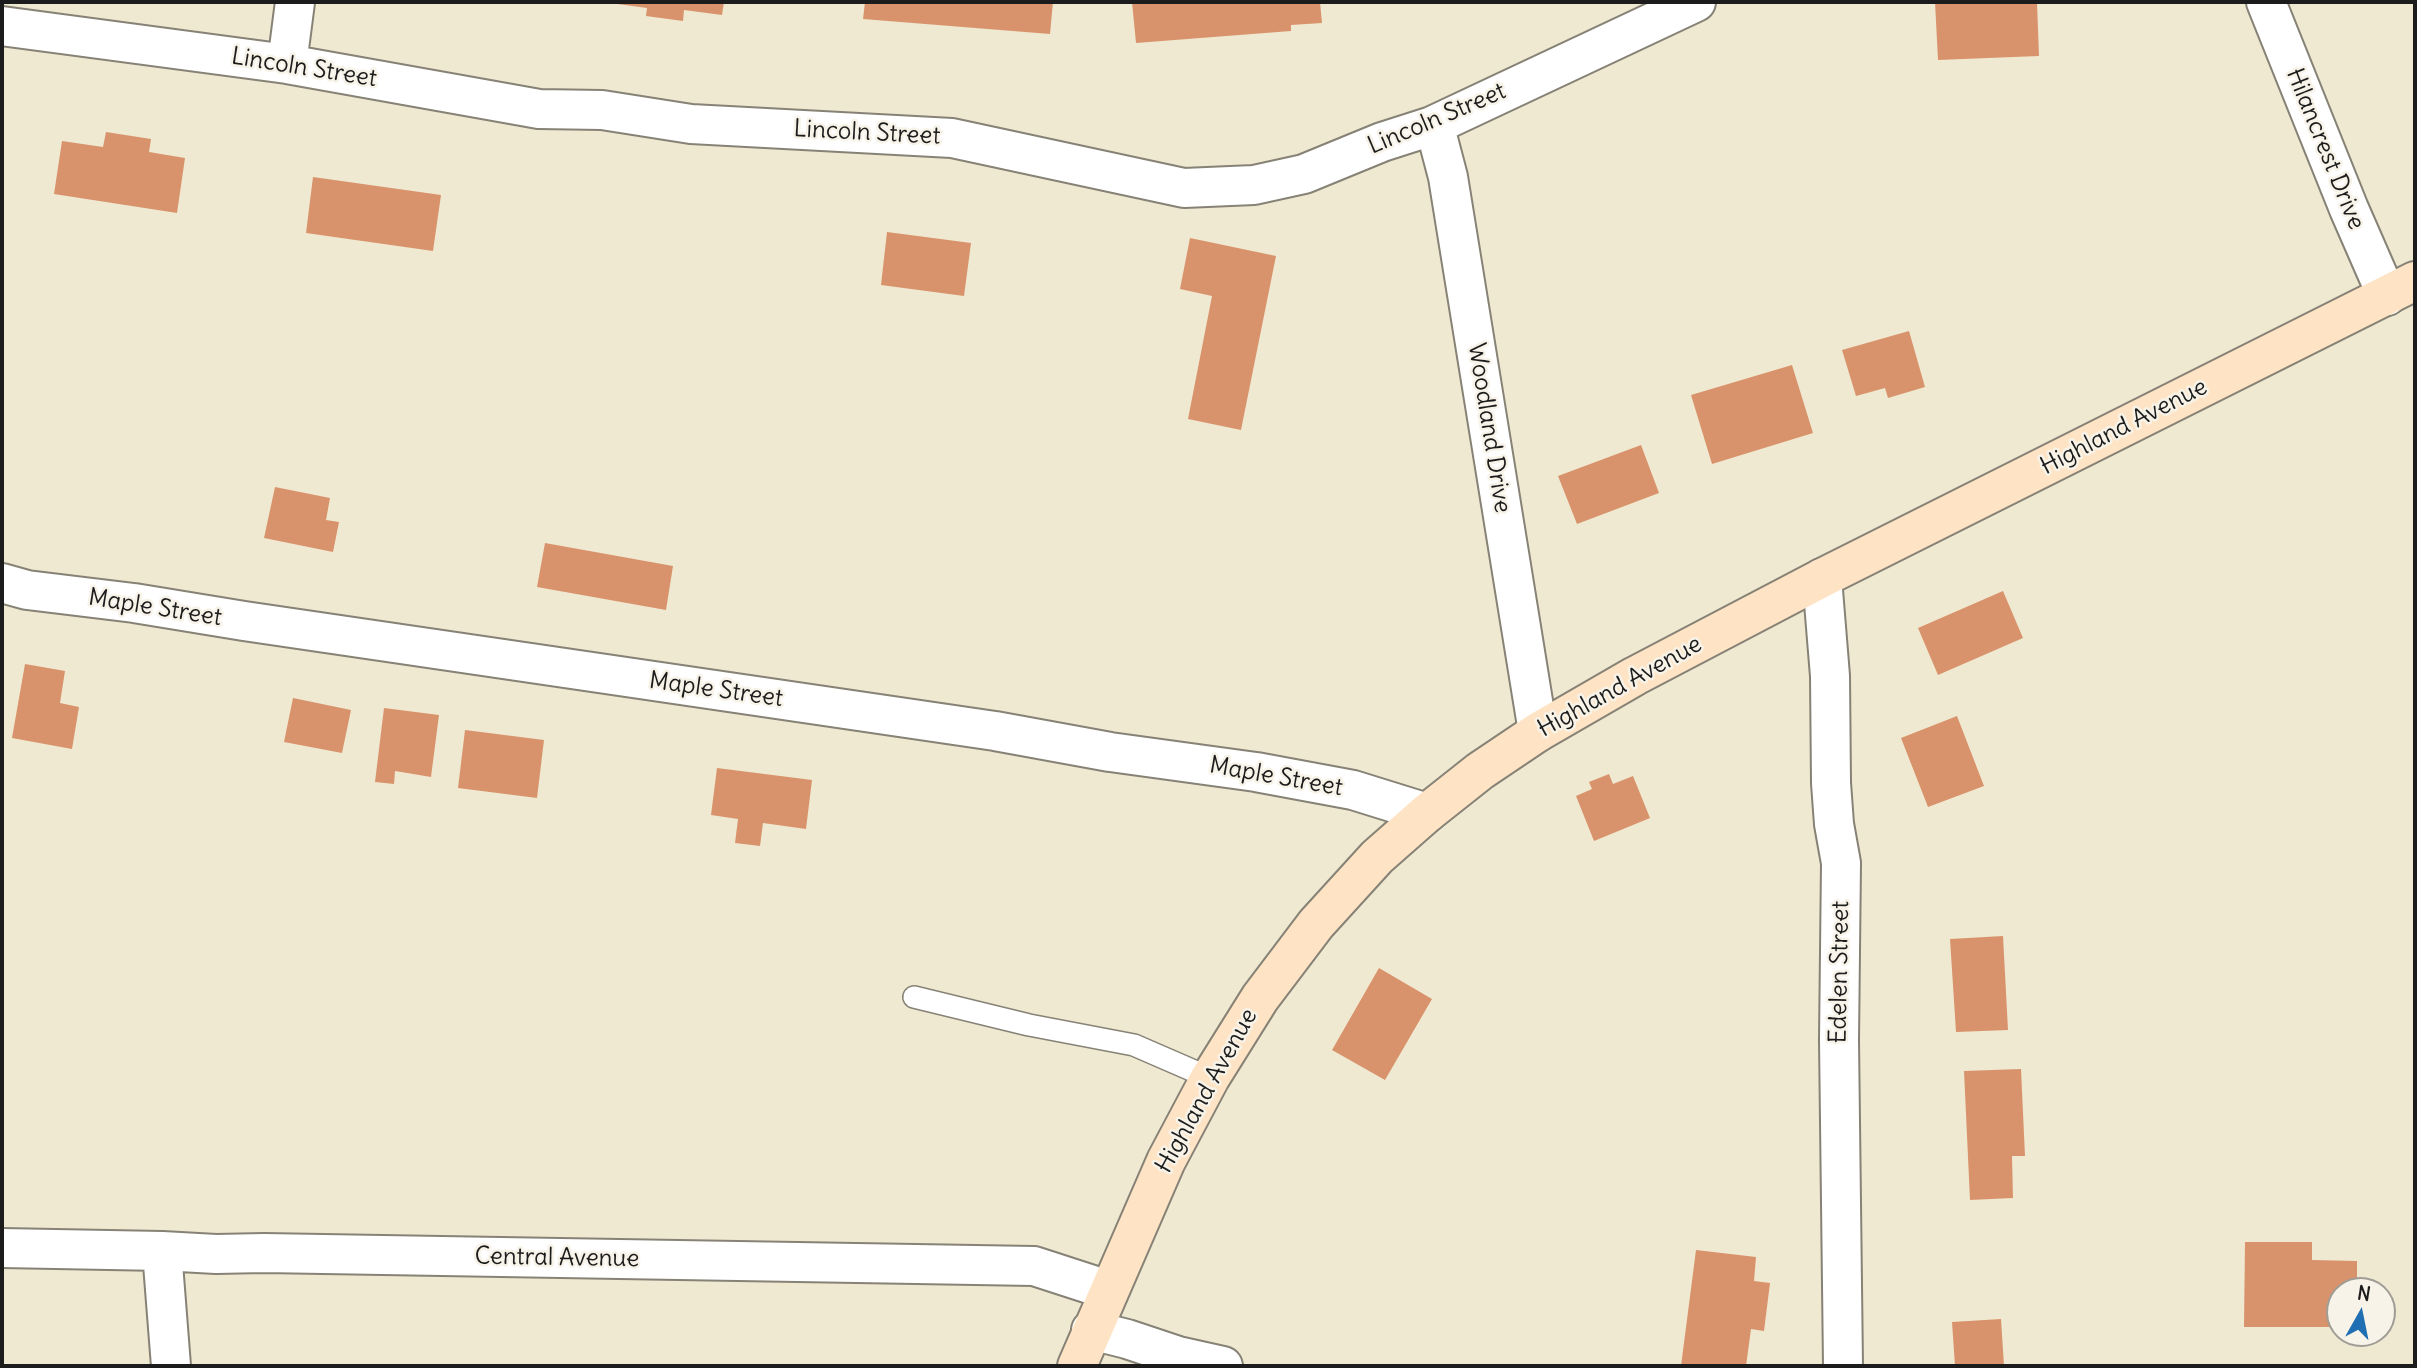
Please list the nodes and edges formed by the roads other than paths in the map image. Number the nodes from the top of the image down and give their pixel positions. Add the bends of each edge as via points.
1 (295, 2) edge
2 (1696, 2) edge
3 (2266, 2) edge
4 (2, 26) edge
5 (287, 64) junction
6 (1432, 126) junction
7 (2401, 288) edge
8 (1822, 578) junction
9 (2, 583) edge
10 (1538, 732) junction
11 (1427, 813) junction
12 (914, 997) dead end
13 (1210, 1078) junction
14 (2, 1248) edge
15 (162, 1251) junction
16 (1108, 1290) junction
17 (1091, 1330) junction
18 (171, 1366) edge
19 (1077, 1366) edge
20 (1223, 1366) edge
21 (1843, 1366) edge

1 - 5 street
2 - 6 street, Lincoln Street
3 - 7 street, Hilancrest Drive via 2349,209
4 - 5 street, Lincoln Street
5 - 6 street, Lincoln Street via 539,109 602,110 691,124 952,138 1184,188 1254,185 1304,174
6 - 10 street, Woodland Drive via 1448,177
7 - 8 main road, Highland Avenue
8 - 10 main road, Highland Avenue
8 - 21 street, Edelen Street via 1833,810 1841,863
9 - 11 street, Maple Street via 1256,772 1353,790
10 - 11 main road, Highland Avenue
11 - 13 main road, Highland Avenue via 1377,857 1316,924 1260,998
12 - 13 lane via 1133,1045
13 - 16 main road, Highland Avenue via 1166,1161
14 - 15 street, Central Avenue
15 - 16 street, Central Avenue via 1034,1266
15 - 18 street
16 - 17 main road, Highland Avenue
17 - 19 main road, Highland Avenue
17 - 20 street

